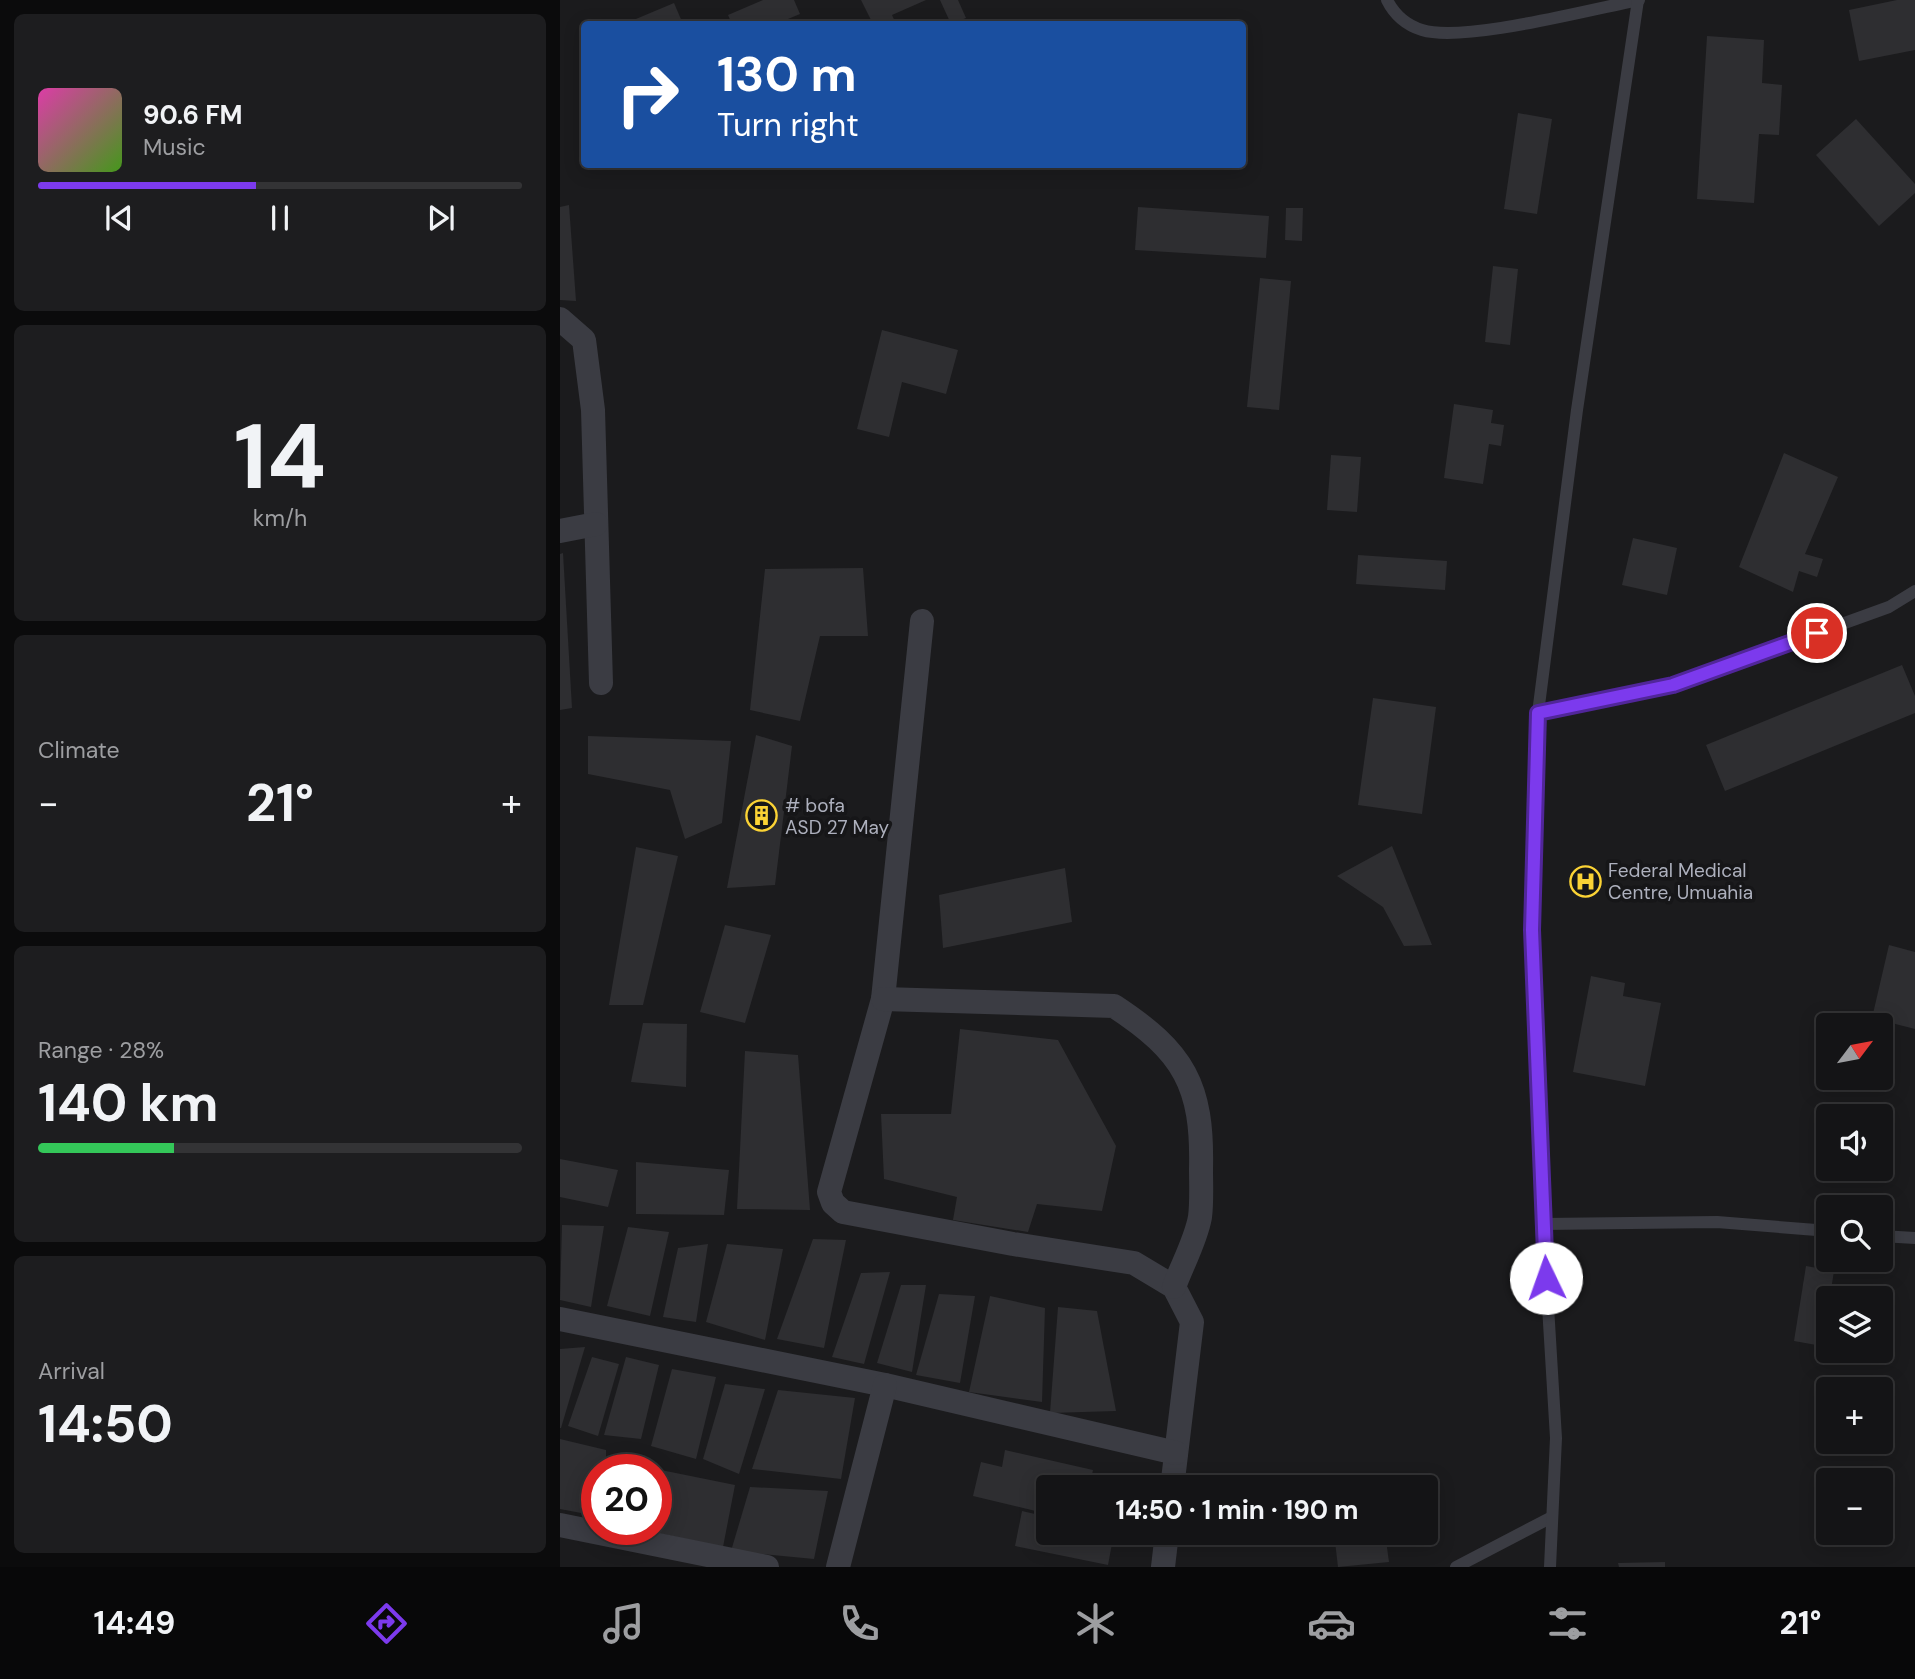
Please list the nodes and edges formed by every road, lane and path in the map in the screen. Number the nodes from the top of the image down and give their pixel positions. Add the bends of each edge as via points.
1 (1387, 0) edge
2 (1639, 0) edge
3 (560, 319) edge
4 (596, 524) junction
5 (560, 531) edge
6 (1915, 591) edge
7 (922, 621) dead end
8 (601, 683) dead end
9 (1538, 713) junction
10 (883, 999) junction
11 (1543, 1224) junction
12 (1816, 1230) edge
13 (1893, 1237) edge
14 (1915, 1238) edge
15 (1174, 1287) junction
16 (560, 1319) edge
17 (885, 1385) junction
18 (1176, 1453) junction
19 (1173, 1475) edge
20 (1552, 1517) junction
21 (560, 1525) edge
22 (1166, 1545) edge
23 (767, 1567) edge
24 (838, 1567) edge
25 (1163, 1567) edge
26 (1456, 1567) edge
27 (1550, 1567) edge

1 - 2 lane via 1394,14 1423,30 1471,32
2 - 9 lane via 1579,397
3 - 4 street via 584,340 593,411
4 - 5 street
4 - 8 street
6 - 9 lane via 1889,607 1673,685
7 - 10 street
9 - 11 lane via 1532,930
10 - 15 street via 1114,1006 1171,1050 1188,1074 1202,1127 1200,1218
10 - 15 street via 830,1192 833,1203 843,1212 1134,1263
11 - 12 lane via 1717,1222
11 - 20 lane via 1556,1438
13 - 14 lane
15 - 18 street via 1192,1322
16 - 17 street
17 - 18 street
17 - 24 street
18 - 19 street
20 - 26 lane
20 - 27 lane
21 - 23 street
22 - 25 street

